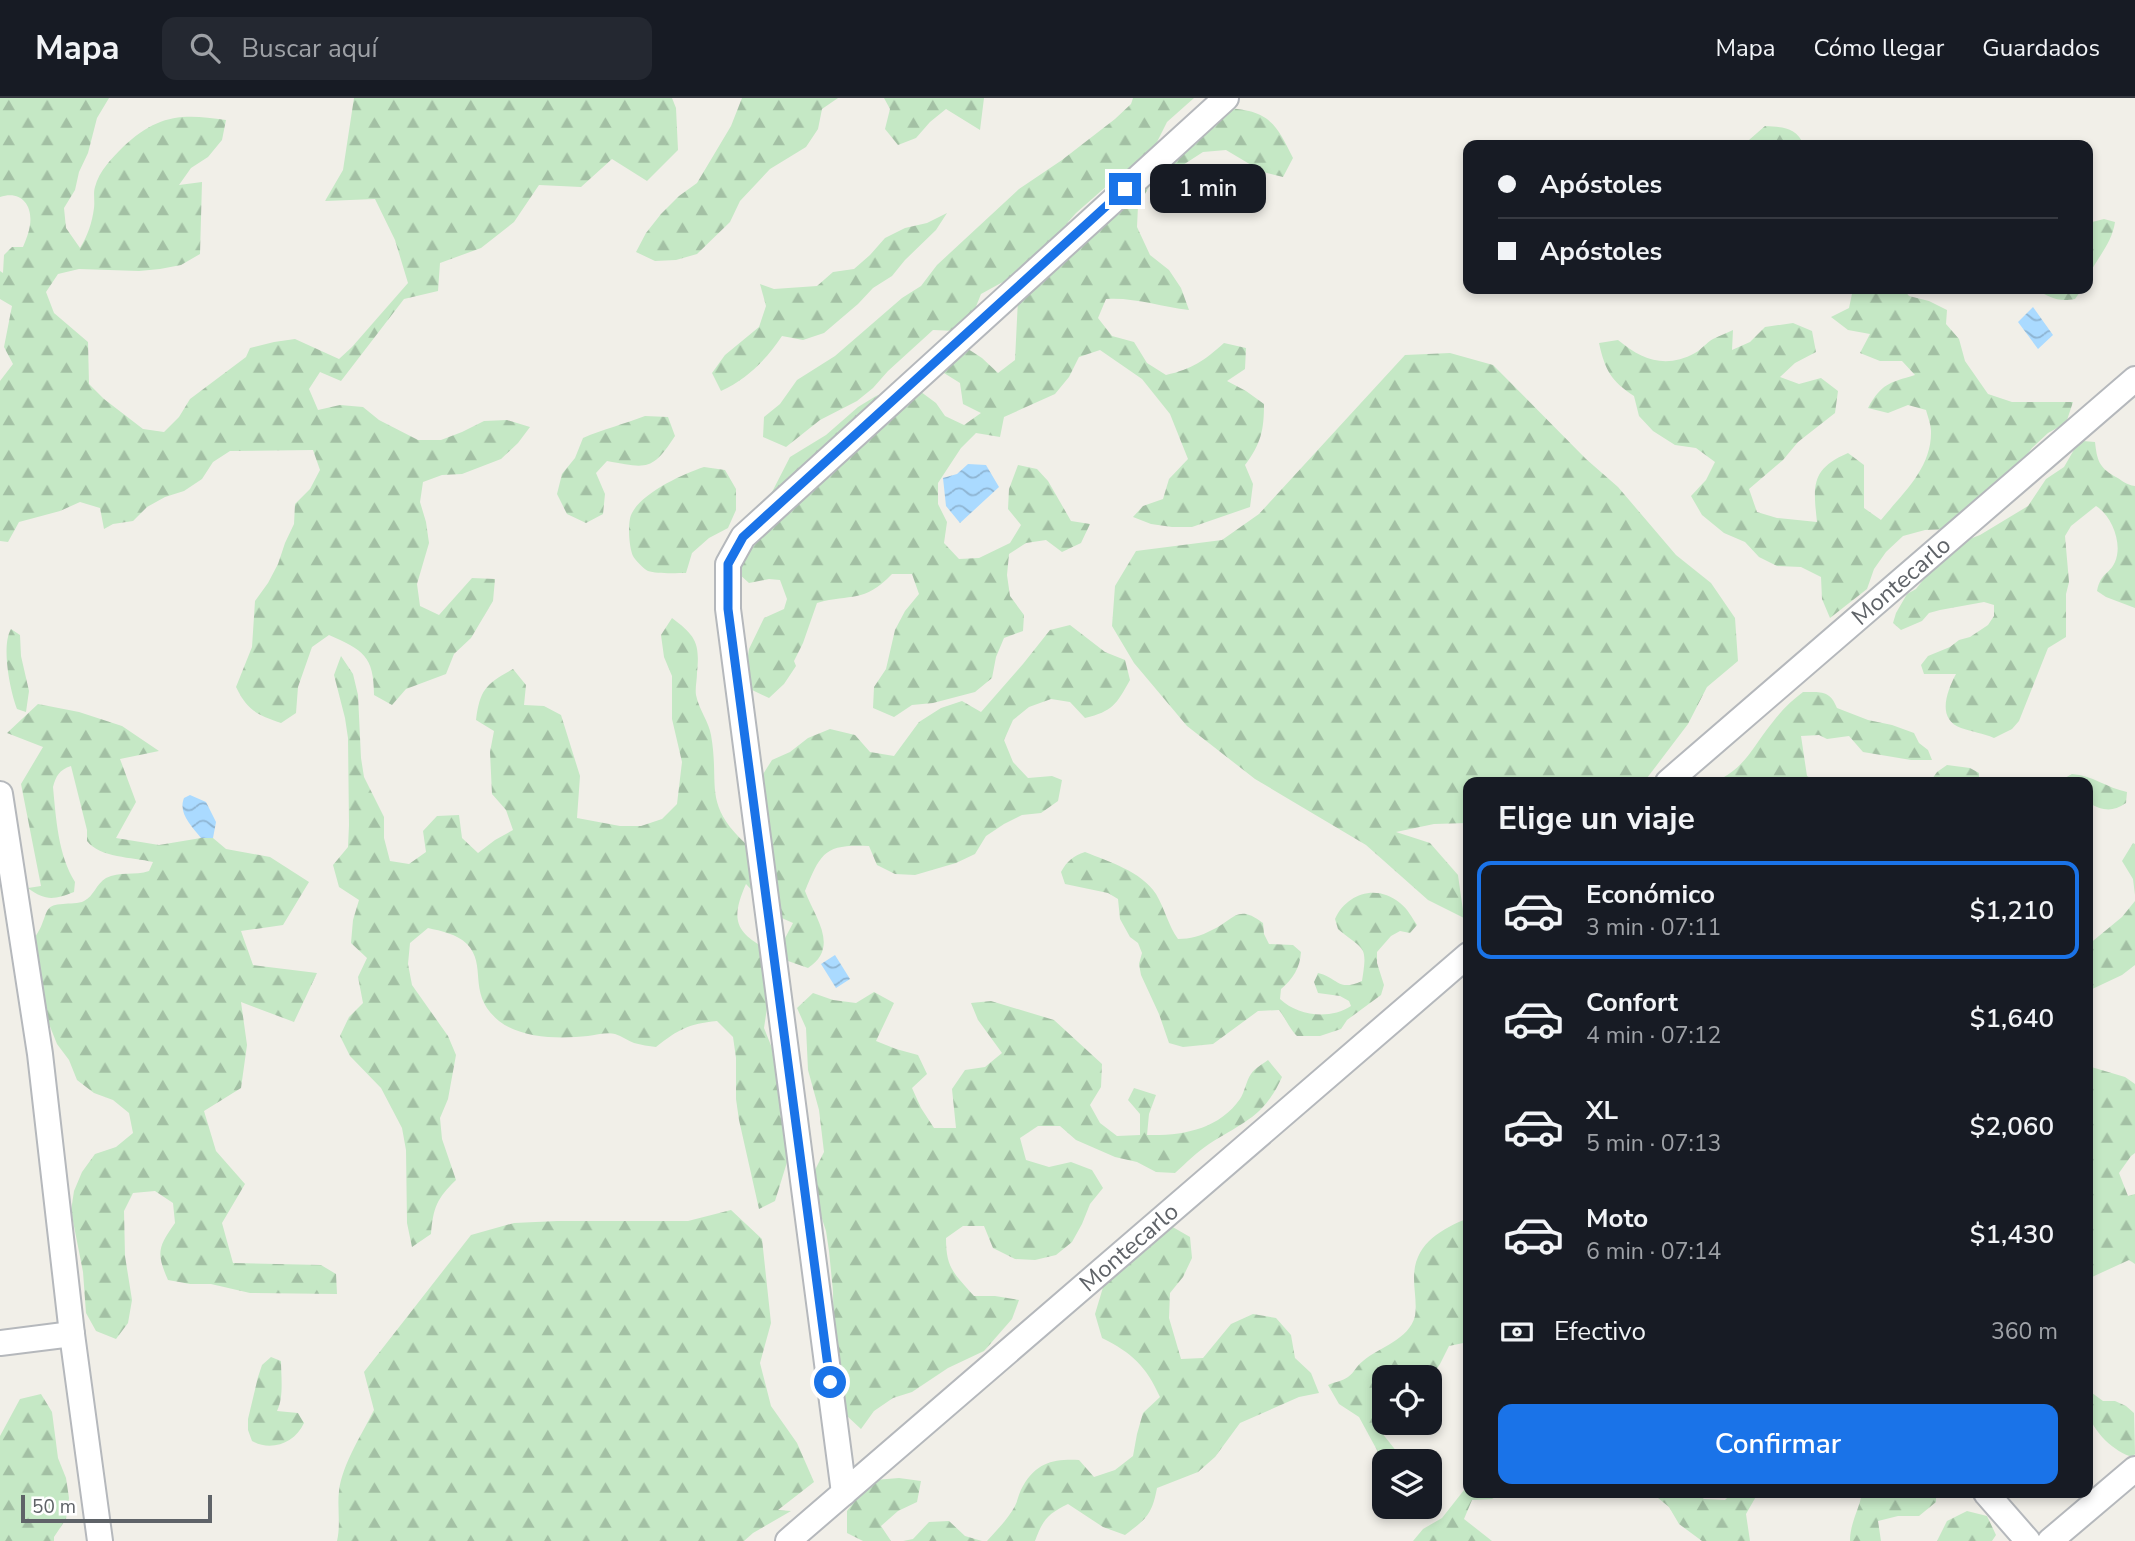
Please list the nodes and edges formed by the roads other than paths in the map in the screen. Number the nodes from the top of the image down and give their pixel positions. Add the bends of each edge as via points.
1 (1226, 98) edge
2 (2135, 379) edge
3 (1674, 777) edge
4 (0, 794) edge
5 (1463, 959) edge
6 (72, 1334) junction
7 (0, 1343) edge
8 (2135, 1469) edge
9 (844, 1493) junction
10 (1990, 1498) edge
11 (100, 1541) edge
12 (788, 1541) edge
13 (2028, 1541) edge
14 (2050, 1541) edge

1 - 9 street via 743,537 728,564 728,609
2 - 3 street, Montecarlo
4 - 6 street via 40,1054
5 - 9 street, Montecarlo
6 - 7 street
6 - 11 street
8 - 14 street
9 - 12 street, Montecarlo
10 - 13 street

